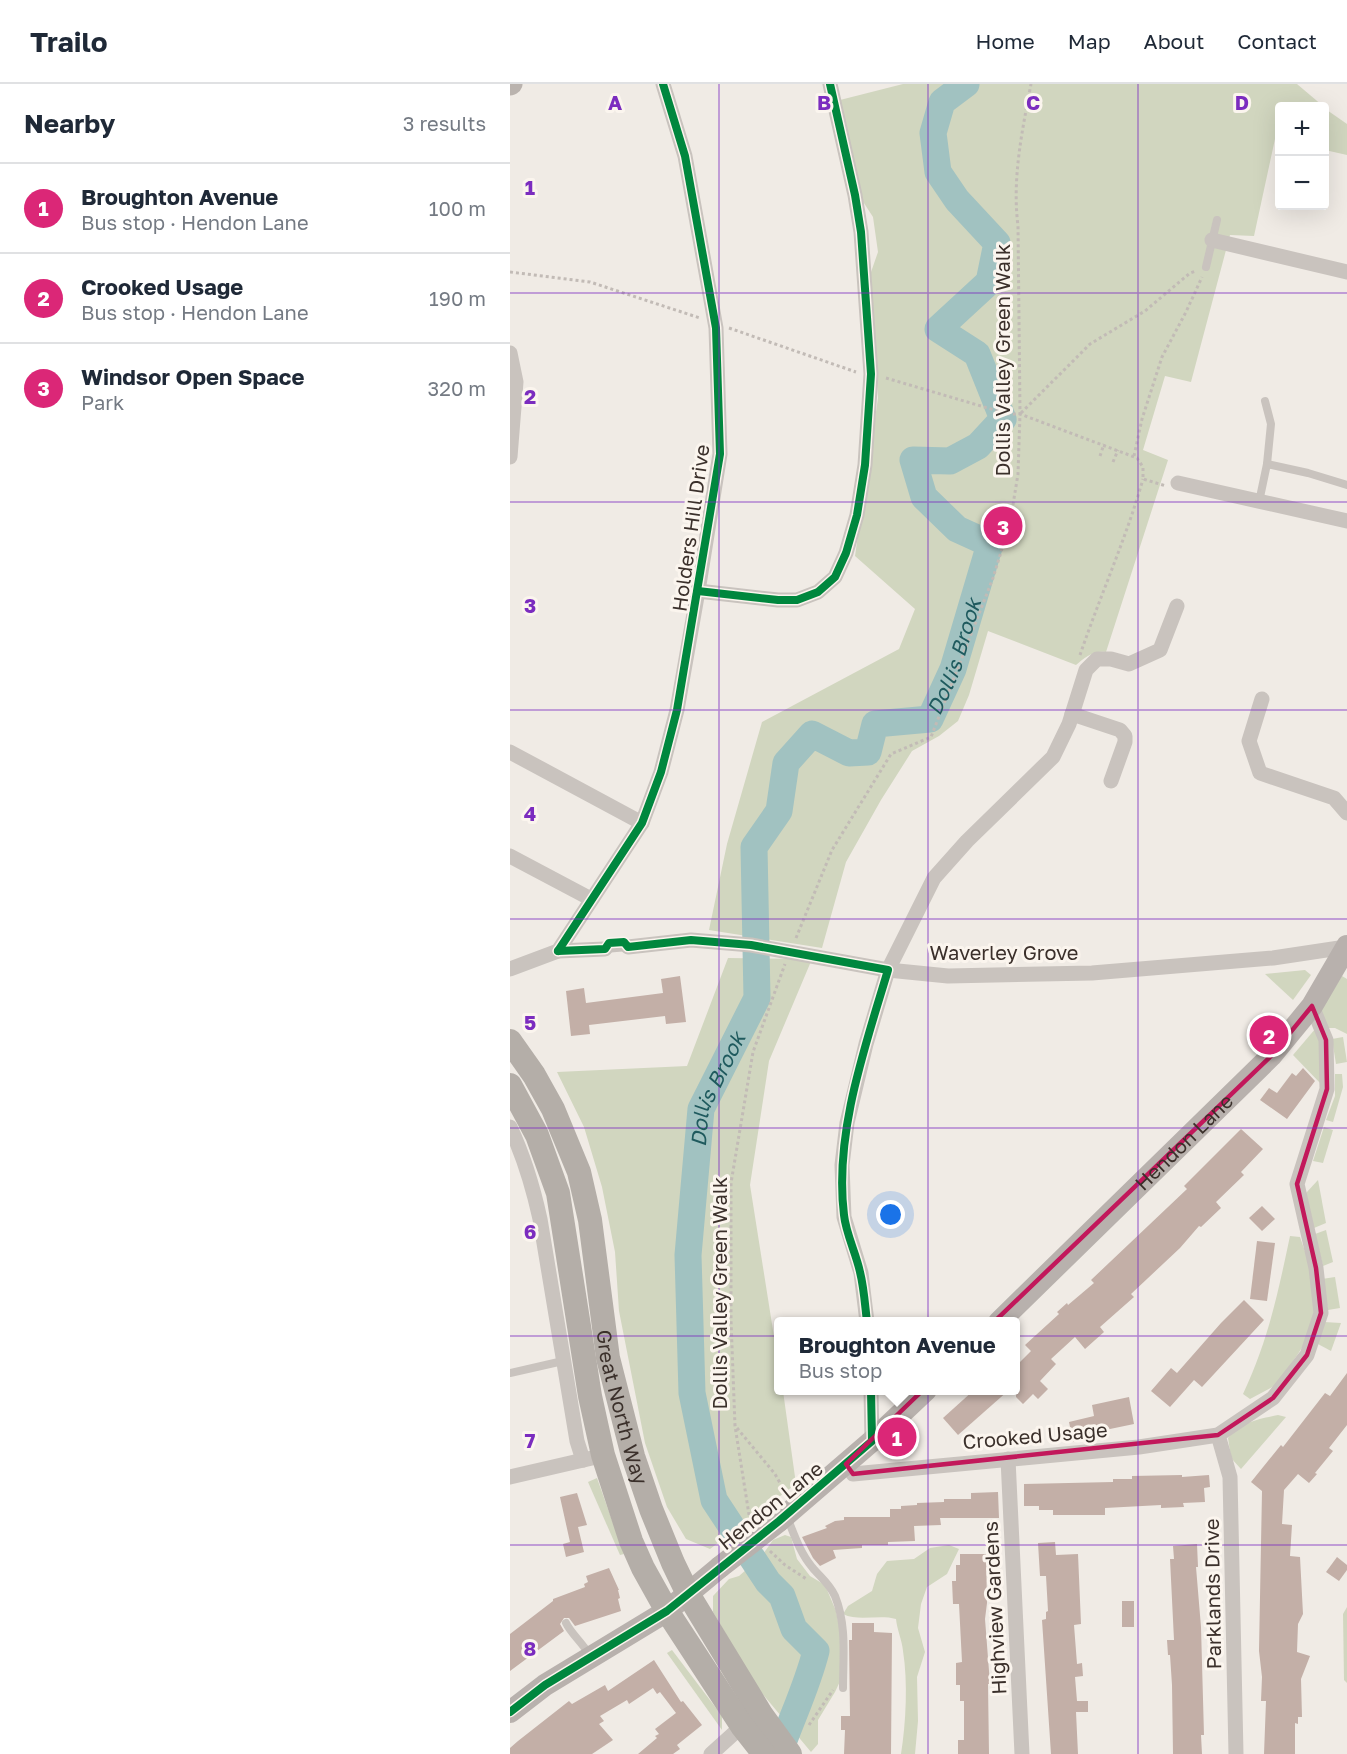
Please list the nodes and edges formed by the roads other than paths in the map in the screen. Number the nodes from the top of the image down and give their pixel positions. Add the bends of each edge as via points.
1 (663, 84) edge
2 (830, 84) edge
3 (1217, 220) dead end
4 (1212, 240) junction
5 (1206, 267) road end
6 (1347, 272) edge
7 (510, 353) edge
8 (1265, 401) dead end
9 (510, 457) edge
10 (1267, 464) junction
11 (1178, 483) road end
12 (1347, 485) edge
13 (1259, 502) junction
14 (1347, 521) edge
15 (698, 591) junction
16 (1177, 606) dead end
17 (1262, 699) dead end
18 (1072, 714) junction
19 (510, 752) edge
20 (1112, 781) dead end
21 (1347, 813) edge
22 (642, 823) junction
23 (510, 856) edge
24 (591, 899) junction
25 (628, 947) joint
26 (605, 949) joint
27 (558, 951) junction
28 (1345, 955) edge
29 (510, 969) edge
30 (888, 970) junction
31 (1312, 1006) junction
32 (510, 1041) edge
33 (510, 1085) edge
34 (510, 1127) edge
35 (866, 1317) edge
36 (1004, 1317) edge
37 (563, 1361) junction
38 (510, 1373) edge
39 (871, 1395) edge
40 (921, 1395) edge
41 (1218, 1435) junction
42 (872, 1442) junction
43 (593, 1458) junction
44 (1008, 1459) junction
45 (846, 1464) junction
46 (510, 1477) edge
47 (787, 1515) junction
48 (688, 1594) junction
49 (667, 1611) junction
50 (566, 1623) dead end
51 (591, 1658) junction
52 (840, 1686) road end
53 (510, 1712) edge
54 (752, 1720) junction
55 (763, 1752) edge
56 (711, 1754) edge
57 (790, 1754) edge
58 (1022, 1754) edge
59 (1236, 1754) edge

1 - 15 street, Holders Hill Drive via 684,156 715,323 720,454
2 - 15 street via 861,232 871,374 865,465 857,515 835,577 818,592 797,600 778,600
3 - 4 lane
4 - 5 lane
4 - 6 street
7 - 9 street via 516,382
8 - 10 lane via 1271,424
10 - 12 lane
10 - 13 lane
11 - 13 street
13 - 14 street
15 - 22 street, Holders Hill Drive via 677,710 661,772
16 - 18 street via 1160,650 1128,664 1097,659 1086,670
17 - 21 street via 1249,741 1260,773 1334,798
18 - 20 street via 1120,730 1125,736
18 - 30 street via 1053,758 934,878
19 - 22 street
22 - 24 street, Holders Hill Drive
23 - 24 street
24 - 27 street, Holders Hill Drive
25 - 26 lane, Waverley Grove
25 - 30 street, Waverley Grove via 691,940 752,945
26 - 27 street, Waverley Grove
27 - 29 street
28 - 30 street, Waverley Grove via 1092,972 948,976
28 - 31 main road, Hendon Lane
30 - 35 street via 847,1123 842,1165 844,1217 861,1273
31 - 36 main road, Hendon Lane via 1271,1056
31 - 41 street, Crooked Usage via 1326,1040 1327,1089 1297,1184 1317,1268 1321,1313 1307,1355 1273,1398
32 - 48 highway, Great North Way via 553,1109 579,1172 590,1220 608,1358 621,1414 651,1509
33 - 43 highway, Great North Way via 537,1135 558,1193
34 - 37 street, Great North Way via 533,1188
37 - 38 lane
37 - 43 street, Great North Way via 577,1441
39 - 42 street
40 - 42 main road, Hendon Lane
41 - 44 street, Crooked Usage
41 - 59 street, Parklands Drive via 1230,1477
42 - 45 main road, Hendon Lane
43 - 46 street
43 - 49 highway, Great North Way
44 - 45 street, Crooked Usage via 853,1474
44 - 58 street, Highview Gardens
45 - 47 main road, Hendon Lane
47 - 48 main road, Hendon Lane, bridge
47 - 52 lane via 811,1567 827,1581 835,1596 843,1624
48 - 49 main road, Hendon Lane
48 - 54 highway, Great North Way
49 - 51 main road, Hendon Lane
49 - 54 highway, Great North Way
50 - 51 lane
51 - 53 main road, Hendon Lane via 545,1685
54 - 55 highway, Great North Way
54 - 56 street
54 - 57 highway, Great North Way

